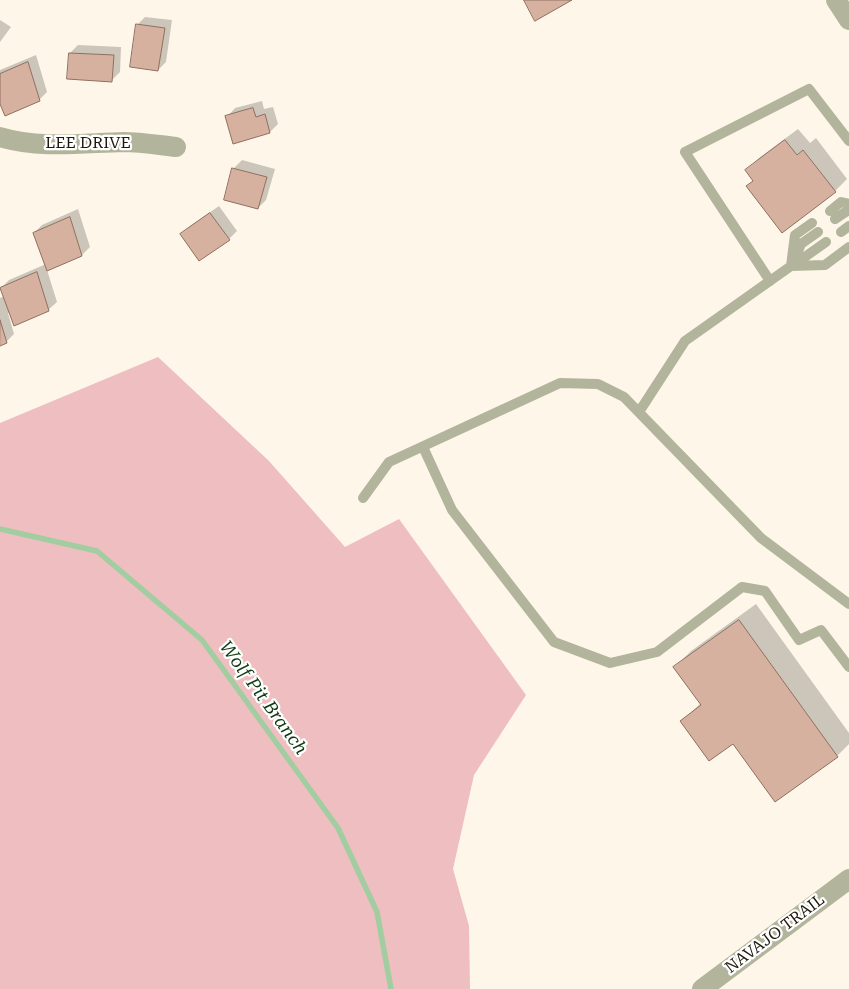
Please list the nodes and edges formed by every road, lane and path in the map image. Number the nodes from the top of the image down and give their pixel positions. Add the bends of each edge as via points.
1 (836, 0) edge
2 (849, 20) edge
3 (0, 137) edge
4 (849, 141) edge
5 (176, 147) dead end
6 (849, 204) edge
7 (849, 211) edge
8 (815, 228) dead end
9 (826, 242) dead end
10 (849, 246) edge
11 (791, 266) junction
12 (770, 281) junction
13 (639, 412) junction
14 (423, 447) junction
15 (363, 498) dead end
16 (849, 604) edge
17 (849, 667) edge
18 (849, 879) edge
19 (702, 989) edge

1 - 2 street
3 - 5 street, LEE DRIVE via 15,142 61,145 144,143
4 - 12 lane via 809,90 686,152
6 - 7 lane via 841,202 832,215
8 - 11 lane via 801,244
9 - 11 lane
10 - 11 lane via 825,265
11 - 12 lane
12 - 13 lane via 685,341
13 - 14 lane via 624,397 598,384 560,383
13 - 16 lane via 761,538
14 - 15 lane via 389,462
14 - 17 lane via 452,510 554,642 610,663 657,652 742,586 765,591 798,640 821,630
18 - 19 street, NAVAJO TRAIL

